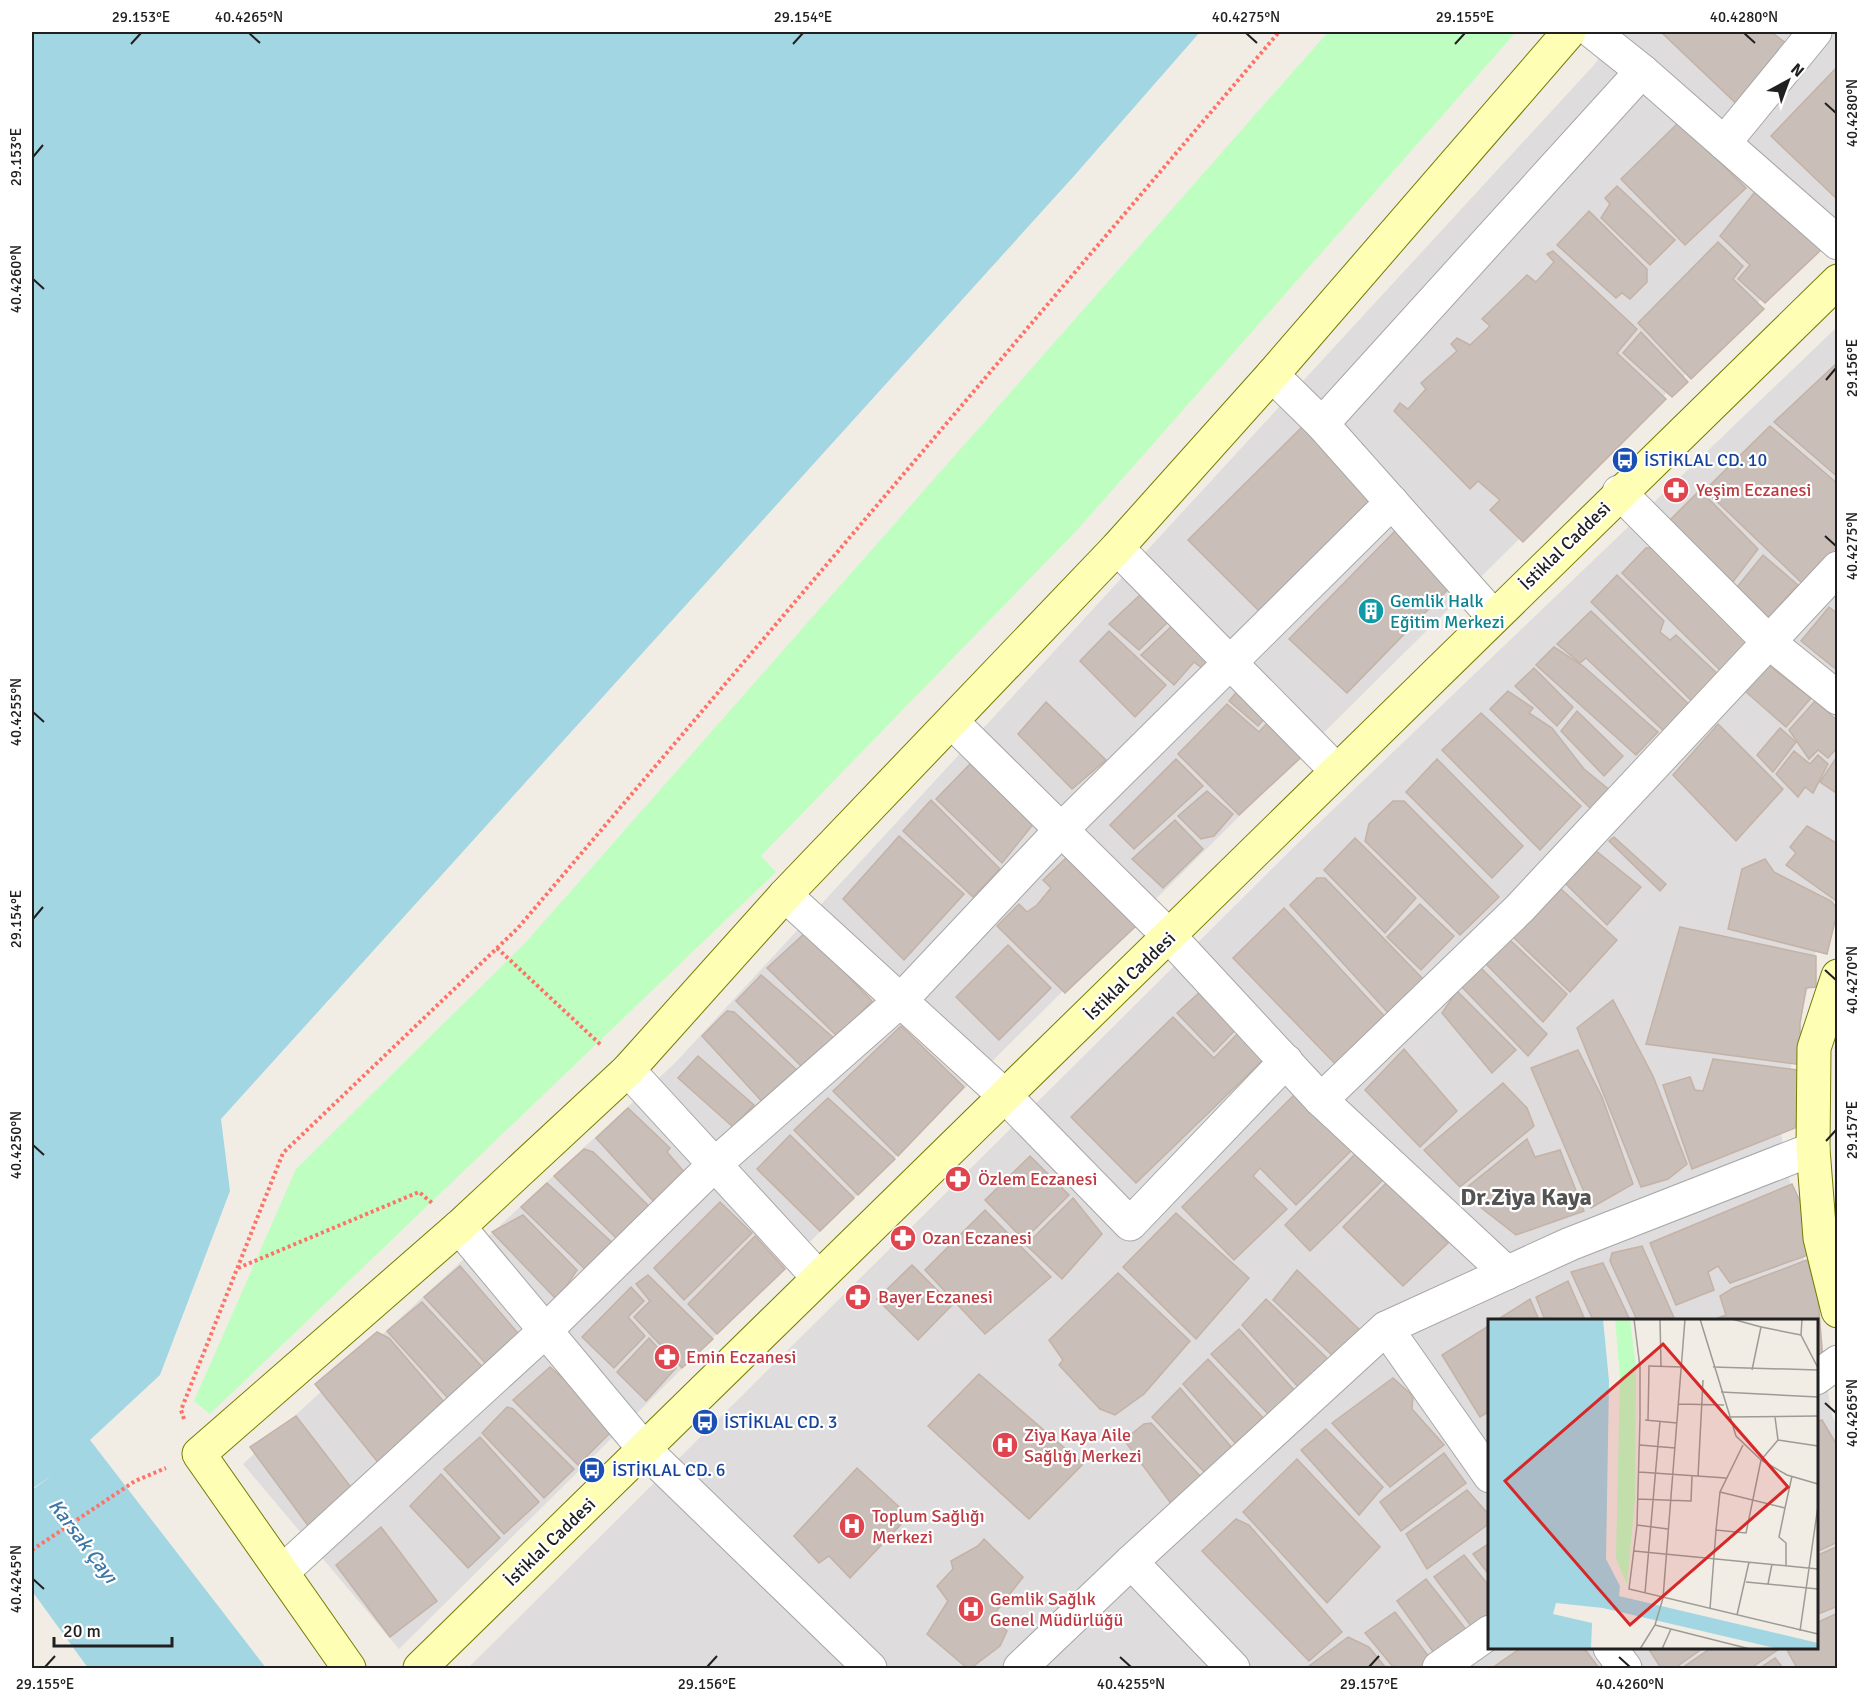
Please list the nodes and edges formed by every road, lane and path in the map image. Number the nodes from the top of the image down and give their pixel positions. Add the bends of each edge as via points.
1 (1279, 32) edge
2 (1569, 32) edge
3 (1593, 32) edge
4 (1815, 32) edge
5 (1642, 71) junction
6 (1724, 143) junction
7 (1838, 243) edge
8 (1838, 281) edge
9 (1272, 375) junction
10 (1322, 424) junction
11 (1620, 492) junction
12 (1392, 502) junction
13 (1117, 548) junction
14 (1838, 568) edge
15 (1494, 616) junction
16 (1770, 643) junction
17 (1230, 662) junction
18 (1838, 698) edge
19 (952, 722) junction
20 (1336, 770) junction
21 (1060, 831) junction
22 (785, 895) junction
23 (1170, 937) junction
24 (497, 948) junction
25 (1838, 976) edge
26 (901, 1000) junction
27 (1286, 1061) junction
28 (628, 1070) junction
29 (1006, 1097) junction
30 (1321, 1100) junction
31 (1813, 1149) junction
32 (714, 1165) junction
33 (459, 1227) junction
34 (237, 1268) junction
35 (1507, 1273) junction
36 (818, 1277) junction
37 (1838, 1311) edge
38 (1386, 1328) junction
39 (545, 1331) junction
40 (1838, 1362) edge
41 (1818, 1377) edge
42 (645, 1450) junction
43 (199, 1454) junction
44 (1488, 1473) edge
45 (135, 1481) dead end
46 (32, 1550) edge
47 (1131, 1562) junction
48 (282, 1572) junction
49 (1488, 1633) edge
50 (1611, 1649) edge
51 (349, 1668) edge
52 (420, 1668) edge
53 (870, 1668) edge
54 (1020, 1668) edge
55 (1233, 1668) edge
56 (1439, 1668) edge
57 (1625, 1668) edge

1 - 24 path
2 - 9 street
3 - 5 street
4 - 6 street
5 - 6 street
5 - 10 street
6 - 7 street
8 - 11 street, İstiklal Caddesi
9 - 10 street
9 - 13 street
10 - 12 street
11 - 15 street, İstiklal Caddesi
11 - 16 street
12 - 15 street
12 - 17 street
13 - 17 street
13 - 19 street
14 - 16 street
15 - 20 street, İstiklal Caddesi
16 - 18 street
16 - 30 street via 1520,908
17 - 20 street
17 - 21 street
19 - 21 street
19 - 22 street
20 - 23 street, İstiklal Caddesi
21 - 23 street
21 - 26 street
22 - 26 street
22 - 28 street
23 - 27 street
23 - 29 street, İstiklal Caddesi
24 - 28 path
24 - 34 path via 283,1153
25 - 31 street via 1814,1048
26 - 29 street
26 - 32 street
27 - 29 street via 1130,1224
27 - 30 street
28 - 32 street
28 - 33 street
29 - 36 street, İstiklal Caddesi
30 - 35 street
31 - 35 street via 1570,1244
31 - 37 street via 1820,1238
32 - 36 street
32 - 39 street
33 - 34 path via 418,1192
33 - 39 street
33 - 43 street
34 - 43 path via 181,1410
35 - 38 street
36 - 42 street, İstiklal Caddesi
38 - 44 street
38 - 47 street
39 - 42 street
39 - 48 street
40 - 41 street
42 - 52 street, İstiklal Caddesi
42 - 53 street
43 - 48 street
45 - 46 path
47 - 54 street
47 - 55 street
48 - 51 street
49 - 56 street
50 - 57 street

